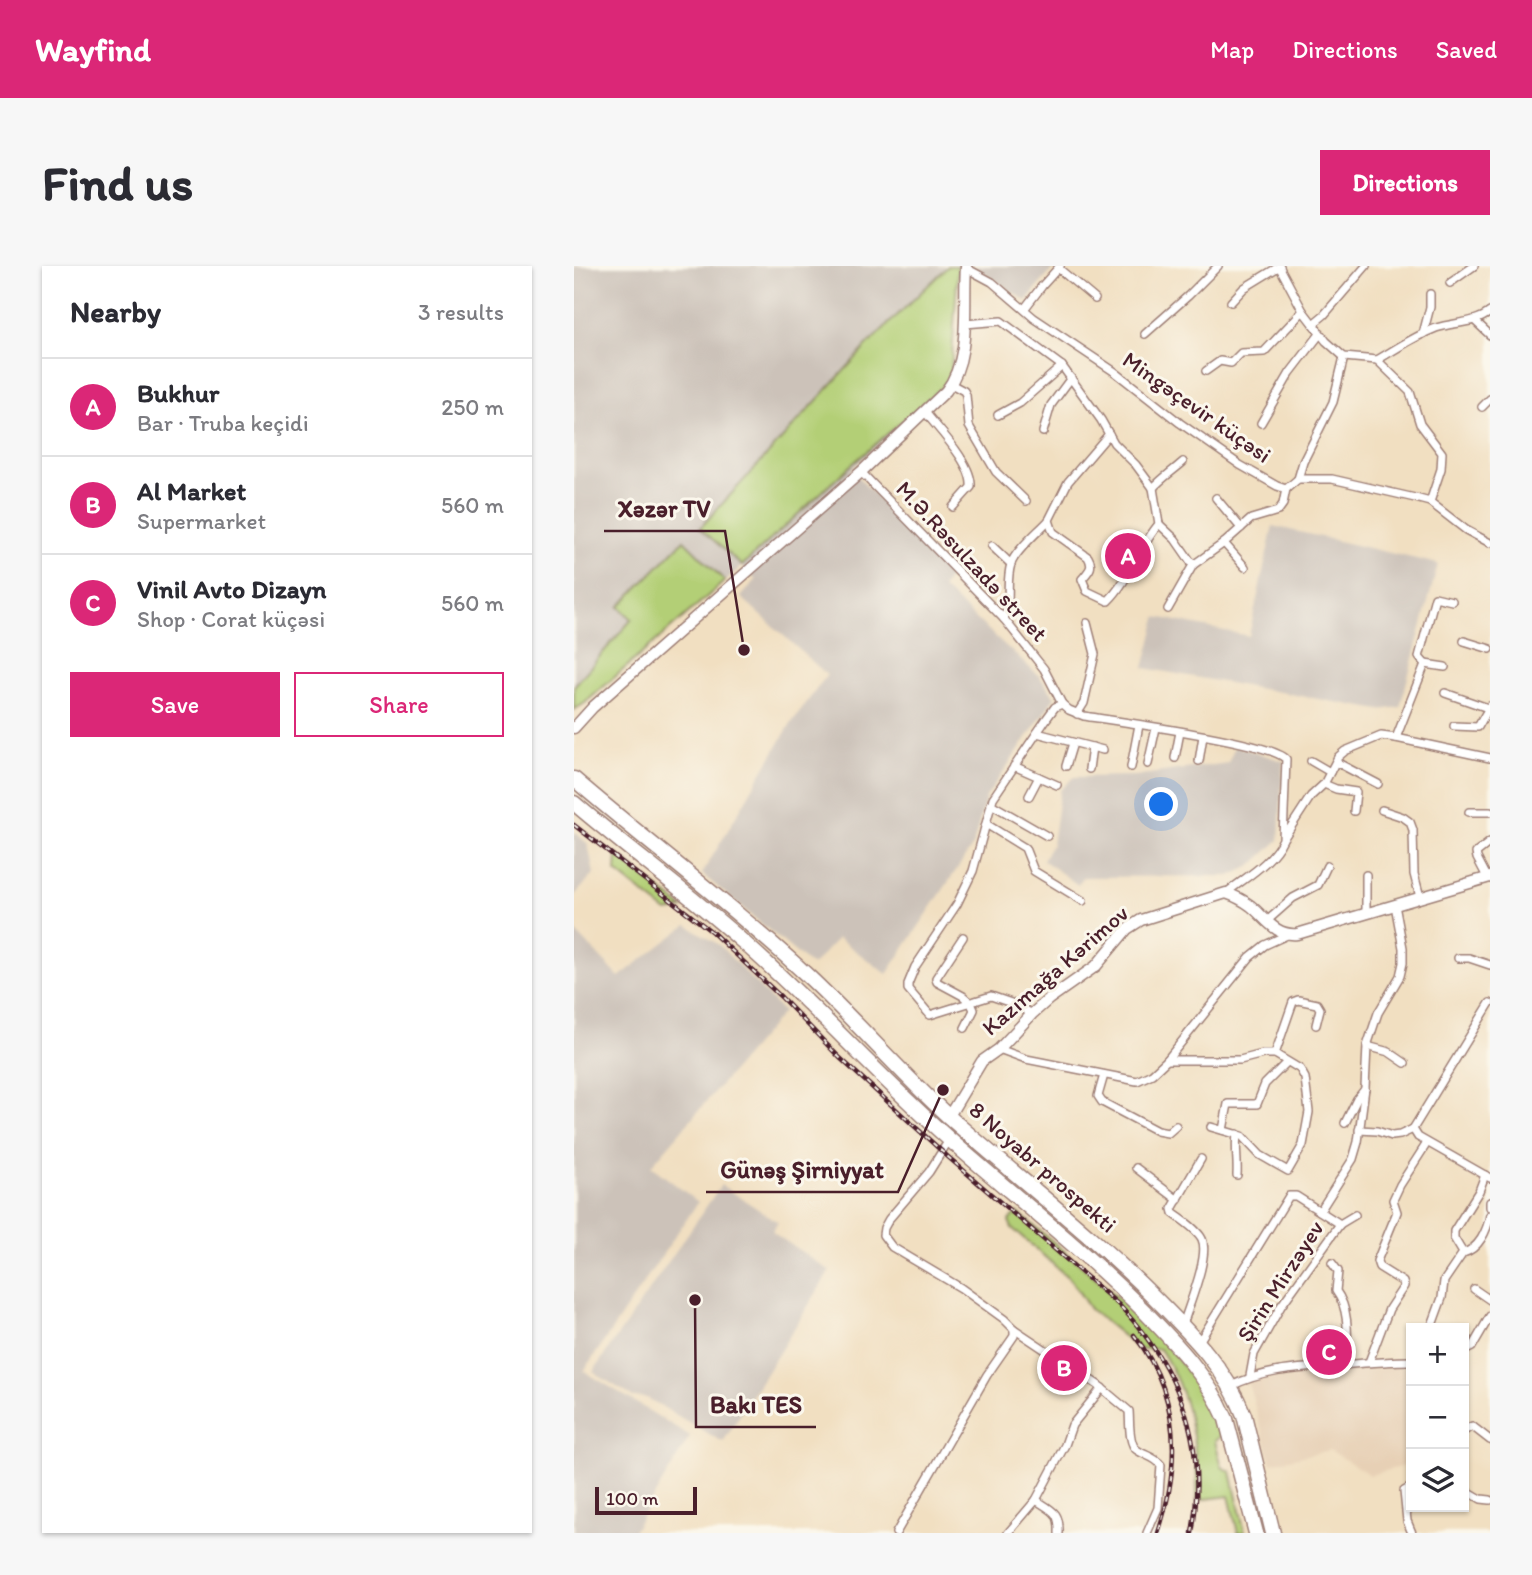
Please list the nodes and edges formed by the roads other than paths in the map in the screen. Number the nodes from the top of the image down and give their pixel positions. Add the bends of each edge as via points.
1 (1218, 266) edge
2 (1279, 266) edge
3 (1366, 266) edge
4 (1474, 266) edge
5 (966, 267) edge
6 (1059, 267) edge
7 (1450, 283) dead end
8 (1430, 294) dead end
9 (1095, 299) dead end
10 (1231, 302) dead end
11 (1025, 309) junction
12 (1303, 311) junction
13 (1490, 312) edge
14 (1474, 320) junction
15 (965, 324) junction
16 (1313, 324) junction
17 (1145, 334) dead end
18 (1321, 334) junction
19 (1423, 334) junction
20 (1490, 335) edge
21 (1344, 357) junction
22 (1377, 360) junction
23 (1062, 366) junction
24 (1206, 370) dead end
25 (1071, 379) junction
26 (951, 384) junction
27 (1490, 399) edge
28 (1482, 407) dead end
29 (925, 412) junction
30 (998, 415) dead end
31 (1261, 423) dead end
32 (1043, 432) dead end
33 (1110, 434) junction
34 (1183, 461) dead end
35 (862, 472) junction
36 (1298, 479) junction
37 (1153, 488) junction
38 (1286, 489) junction
39 (1216, 498) dead end
40 (1026, 501) dead end
41 (1430, 502) junction
42 (953, 507) dead end
43 (1049, 520) junction
44 (1159, 524) junction
45 (1241, 528) junction
46 (1224, 543) junction
47 (1490, 543) edge
48 (992, 546) dead end
49 (1011, 564) junction
50 (1193, 565) junction
51 (1245, 567) dead end
52 (1452, 601) dead end
53 (1168, 609) dead end
54 (1004, 620) junction
55 (1087, 622) dead end
56 (1464, 641) dead end
57 (1490, 649) edge
58 (1425, 664) junction
59 (1445, 667) dead end
60 (1445, 694) dead end
61 (1062, 704) junction
62 (593, 707) junction
63 (1489, 707) edge
64 (1077, 714) junction
65 (574, 719) edge
66 (1139, 725) junction
67 (1454, 726) dead end
68 (574, 728) edge
69 (1156, 728) junction
70 (1180, 732) junction
71 (1037, 733) junction
72 (1203, 736) junction
73 (1396, 738) junction
74 (1073, 743) junction
75 (1093, 747) junction
76 (1103, 750) dead end
77 (1175, 758) dead end
78 (1490, 758) edge
79 (1199, 761) dead end
80 (1311, 761) dead end
81 (1336, 762) junction
82 (1148, 764) dead end
83 (1014, 766) junction
84 (1066, 766) dead end
85 (1131, 766) dead end
86 (1089, 769) dead end
87 (1331, 772) junction
88 (1039, 778) junction
89 (574, 779) edge
90 (1324, 784) junction
91 (1378, 784) dead end
92 (1056, 785) dead end
93 (1029, 796) dead end
94 (574, 803) edge
95 (991, 804) junction
96 (1382, 810) dead end
97 (1354, 811) dead end
98 (1469, 812) dead end
99 (1490, 812) edge
100 (986, 824) junction
101 (1047, 836) dead end
102 (1283, 839) junction
103 (1490, 842) edge
104 (1328, 866) dead end
105 (1366, 876) dead end
106 (1489, 877) edge
107 (1226, 892) junction
108 (1420, 897) junction
109 (1083, 901) dead end
110 (1395, 905) junction
111 (1366, 913) junction
112 (1267, 921) junction
113 (1287, 934) junction
114 (963, 937) dead end
115 (1458, 958) dead end
116 (1490, 965) edge
117 (971, 1003) junction
118 (1490, 1003) edge
119 (1032, 1014) junction
120 (1316, 1024) dead end
121 (965, 1028) dead end
122 (1367, 1046) junction
123 (999, 1049) junction
124 (1275, 1054) junction
125 (1167, 1060) junction
126 (1287, 1062) junction
127 (1405, 1063) dead end
128 (1104, 1075) junction
129 (1366, 1088) junction
130 (948, 1116) junction
131 (1345, 1123) dead end
132 (1176, 1126) dead end
133 (1211, 1126) dead end
134 (1223, 1129) junction
135 (1413, 1129) junction
136 (1359, 1130) junction
137 (1237, 1134) junction
138 (950, 1140) junction
139 (1427, 1143) junction
140 (1201, 1159) dead end
141 (1136, 1168) dead end
142 (1237, 1175) dead end
143 (1487, 1176) edge
144 (1178, 1200) junction
145 (1320, 1211) junction
146 (1354, 1215) dead end
147 (1490, 1215) edge
148 (1340, 1224) junction
149 (1463, 1253) junction
150 (1332, 1263) dead end
151 (1474, 1289) dead end
152 (1490, 1300) edge
153 (1490, 1316) edge
154 (1434, 1323) edge
155 (1183, 1326) junction
156 (1014, 1329) junction
157 (1198, 1343) junction
158 (1469, 1348) edge
159 (1406, 1361) edge
160 (1369, 1362) junction
161 (1347, 1365) junction
162 (1250, 1376) junction
163 (1231, 1386) junction
164 (1102, 1388) junction
165 (1469, 1428) edge
166 (1490, 1440) edge
167 (1406, 1489) edge
168 (1469, 1492) edge
169 (1036, 1500) junction
170 (1490, 1500) edge
171 (1406, 1511) edge
172 (1406, 1512) edge
173 (896, 1533) edge
174 (1008, 1533) edge
175 (1059, 1533) edge
176 (1147, 1533) edge
177 (1256, 1533) edge
178 (1273, 1533) edge
179 (1412, 1533) edge

1 - 17 street
2 - 10 street
2 - 12 street
3 - 16 street
4 - 7 street
5 - 11 street, Mingəçevir küçəsi
5 - 15 street
6 - 9 street
6 - 11 street
8 - 19 street
11 - 38 street, Mingəçevir küçəsi via 1240,465
12 - 16 street
12 - 24 street via 1264,352 1241,353 1231,363 1220,361
13 - 14 street
14 - 19 street
14 - 20 street
15 - 23 street via 1001,321
15 - 26 street
16 - 18 street
18 - 21 street
18 - 31 street via 1290,373
19 - 22 street
21 - 22 street
21 - 36 street via 1333,402
22 - 41 street via 1410,392 1420,424 1442,453
23 - 25 street
23 - 30 street via 1020,403
25 - 32 street via 1051,405
25 - 33 street
26 - 29 street
26 - 40 street via 964,391 969,426 996,471
27 - 28 street
29 - 35 street
29 - 42 street via 971,478 971,487
33 - 37 street
33 - 43 street via 1068,482
34 - 37 street
35 - 54 street, M.Ə.Rəsulzadə street
35 - 62 street
36 - 38 street, Mingəçevir küçəsi
36 - 41 street via 1351,482
37 - 44 street
38 - 45 street via 1278,511 1251,519
39 - 45 street
41 - 47 street
43 - 44 street via 1053,532 1088,557 1091,568 1082,579 1087,591 1108,601
43 - 49 street
44 - 50 street
45 - 46 street
46 - 50 street
46 - 51 street
48 - 49 street
49 - 54 street
50 - 53 street
52 - 58 street via 1435,597 1419,657
54 - 61 street, M.Ə.Rəsulzadə street via 1044,669
55 - 64 street via 1095,654 1084,703
56 - 57 street
58 - 59 street
58 - 73 street
60 - 63 street
61 - 64 street, M.Ə.Rəsulzadə street
61 - 71 street
62 - 65 street
62 - 68 street
63 - 67 street via 1479,727
64 - 66 street, M.Ə.Rəsulzadə street
66 - 69 street, M.Ə.Rəsulzadə street
66 - 85 street
69 - 70 street, M.Ə.Rəsulzadə street
69 - 82 street
70 - 72 street, M.Ə.Rəsulzadə street
70 - 77 street
71 - 74 street
71 - 83 street
72 - 79 street
72 - 102 street, M.Ə.Rəsulzadə street via 1275,751 1286,759
73 - 78 street
73 - 81 street via 1381,736 1354,746
74 - 75 street
74 - 84 street
75 - 76 street
75 - 86 street
80 - 87 street
81 - 87 street
81 - 91 street
83 - 88 street
83 - 95 street
87 - 90 street
88 - 92 street
88 - 93 street
89 - 130 highway, 8 Noyabr prospekti via 800,970
90 - 97 street via 1356,792
90 - 102 street
94 - 138 highway, 8 Noyabr prospekti via 742,940
95 - 100 street
95 - 101 street
96 - 108 street via 1410,822
98 - 99 street
100 - 109 street via 1025,848 1034,871
100 - 117 street via 977,862 957,904 908,984 930,1015
102 - 107 street via 1268,860
103 - 106 street via 1476,853
104 - 112 street via 1318,885 1293,898
105 - 111 street
106 - 108 street
107 - 112 street
107 - 119 street, Kazımağa Kərimov via 1135,922 1096,966
108 - 110 street
110 - 111 street
110 - 122 street via 1403,963
111 - 113 street
112 - 113 street
113 - 125 street via 1250,957
114 - 117 street via 936,978
115 - 116 street
117 - 119 street via 998,997
117 - 121 street via 974,1010
118 - 135 street
119 - 123 street, Kazımağa Kərimov
120 - 124 street via 1317,1004 1293,1002
122 - 127 street via 1389,1052
122 - 129 street
123 - 128 street
123 - 130 street, Kazımağa Kərimov via 982,1061
124 - 125 street
124 - 126 street
125 - 128 street via 1137,1081
126 - 134 street via 1265,1084 1257,1104 1228,1104
126 - 137 street via 1305,1078 1308,1112 1303,1145 1288,1171
128 - 132 street via 1098,1096 1102,1102 1157,1130 1168,1133
129 - 131 street
129 - 136 street
130 - 155 highway, 8 Noyabr prospekti via 1084,1231
133 - 134 street
134 - 137 street
135 - 136 street via 1392,1136
135 - 139 street
136 - 145 street via 1353,1159
137 - 142 street
138 - 156 street via 890,1219 883,1236 892,1247 961,1289
138 - 177 highway, 8 Noyabr prospekti via 1125,1292 1200,1372 1226,1419
139 - 143 street
139 - 160 street via 1393,1200 1397,1212 1377,1261 1404,1286 1389,1309
140 - 144 street
141 - 144 street
143 - 149 street via 1454,1231
144 - 155 street via 1173,1213 1204,1245
145 - 148 street
145 - 157 street via 1289,1196
146 - 148 street, Şirin Mirzəyev
147 - 149 street via 1472,1250
148 - 162 street, Şirin Mirzəyev via 1281,1306 1254,1354
149 - 154 street via 1444,1281
150 - 161 street via 1338,1271 1336,1291 1347,1325
151 - 152 street
153 - 158 street
155 - 157 highway, 8 Noyabr prospekti
156 - 164 street
156 - 173 street via 1014,1336
157 - 163 highway, 8 Noyabr prospekti
159 - 160 street
160 - 161 street
161 - 162 street
162 - 163 street
163 - 178 highway, 8 Noyabr prospekti via 1244,1415
164 - 169 street via 1072,1425
164 - 176 street via 1129,1411 1136,1450 1161,1465 1158,1508
165 - 166 street
167 - 171 street
168 - 170 street
169 - 174 street
169 - 175 street via 1060,1519
172 - 179 street

